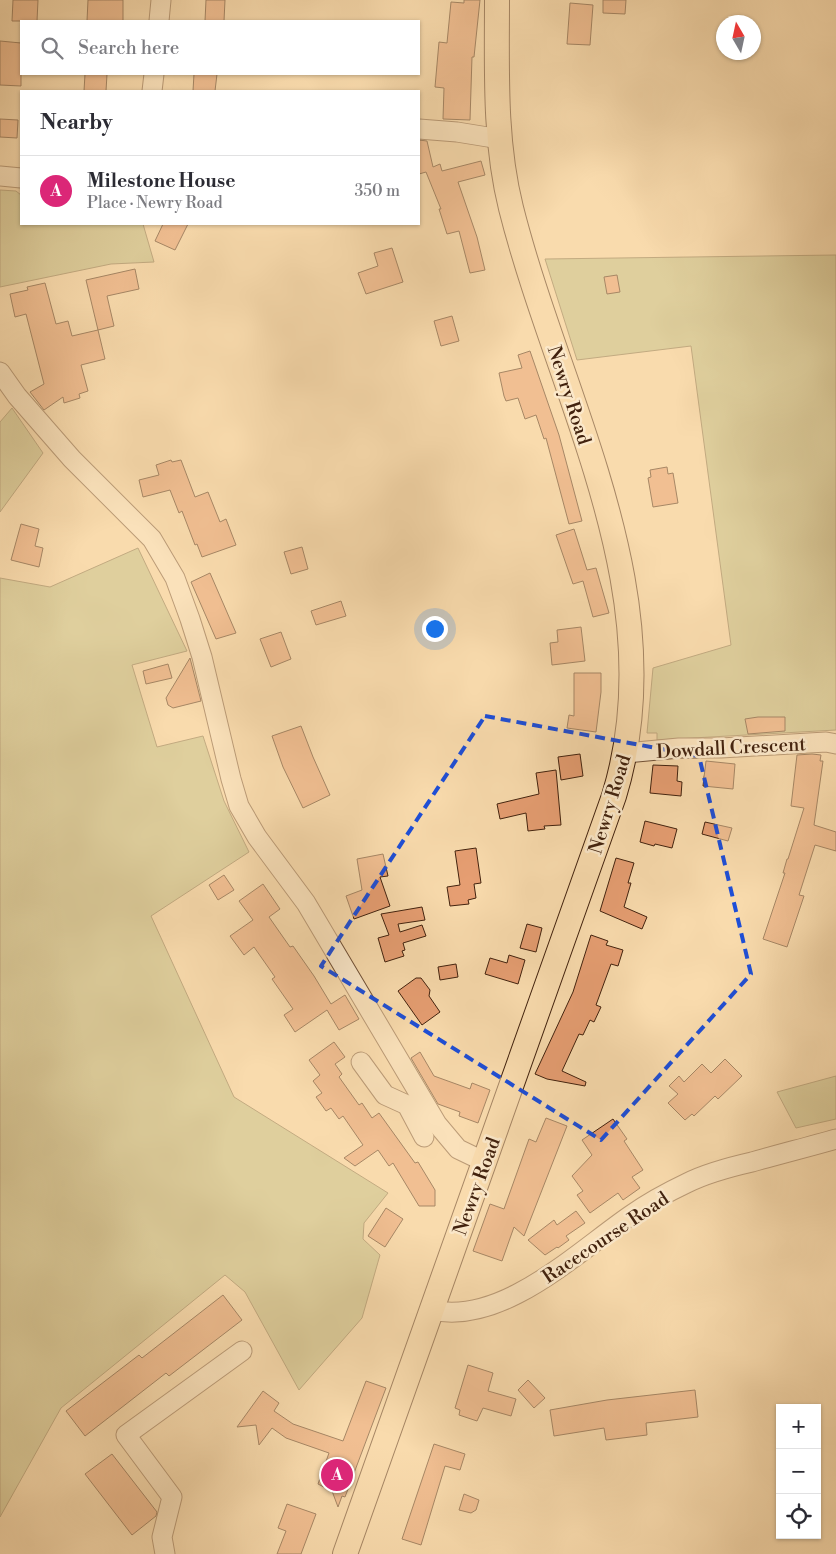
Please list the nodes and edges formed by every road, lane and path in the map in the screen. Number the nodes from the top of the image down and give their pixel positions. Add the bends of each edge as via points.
1 (161, 0) edge
2 (497, 0) edge
3 (159, 20) edge
4 (154, 75) edge
5 (152, 90) edge
6 (420, 128) edge
7 (500, 139) junction
8 (0, 176) edge
9 (20, 178) edge
10 (0, 372) edge
11 (836, 744) edge
12 (626, 753) junction
13 (361, 1062) dead end
14 (404, 1067) junction
15 (376, 1082) junction
16 (424, 1137) dead end
17 (836, 1139) edge
18 (485, 1162) junction
19 (432, 1310) junction
20 (242, 1351) dead end
21 (165, 1554) edge
22 (345, 1554) edge

1 - 3 street
2 - 7 main road, Newry Road
4 - 5 street
6 - 7 street
7 - 12 main road, Newry Road via 511,206 531,280 608,512 622,571 630,634 632,692
8 - 9 street
10 - 14 street via 72,459 152,538 175,578 193,628 240,806 257,837 306,903
11 - 12 street, Dowdall Crescent via 678,748
12 - 18 main road, Newry Road via 614,796
13 - 15 street
14 - 15 street
14 - 18 street via 437,1124 458,1149
15 - 16 street via 385,1095 407,1105
17 - 19 street, Racecourse Road via 727,1168 688,1182 633,1214 508,1300 459,1312
18 - 19 main road, Newry Road
19 - 22 main road, Newry Road
20 - 21 street via 126,1435 172,1497 162,1537

